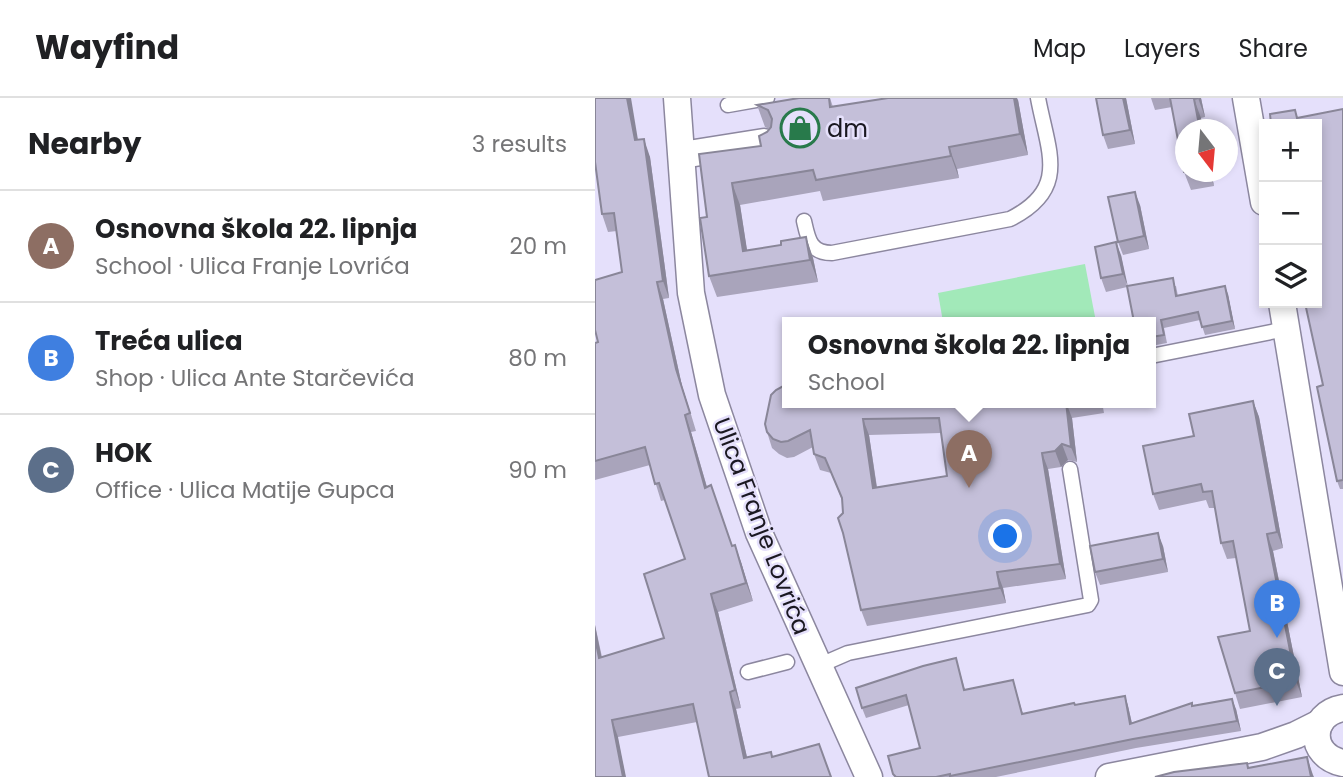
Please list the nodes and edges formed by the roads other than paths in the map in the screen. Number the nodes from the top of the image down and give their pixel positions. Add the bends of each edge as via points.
1 (677, 98) edge
2 (767, 98) edge
3 (1038, 98) edge
4 (1246, 98) edge
5 (728, 105) dead end
6 (764, 142) edge
7 (682, 155) junction
8 (1261, 182) edge
9 (804, 221) dead end
10 (1283, 308) edge
11 (1286, 329) junction
12 (1156, 355) edge
13 (1070, 469) dead end
14 (787, 662) dead end
15 (1341, 665) edge
16 (818, 666) junction
17 (748, 672) dead end
18 (1329, 715) edge
19 (1262, 747) junction
20 (1336, 763) edge
21 (869, 777) edge
22 (1109, 777) edge

1 - 7 street, Ulica Franje Lovrića
2 - 5 lane
3 - 9 lane via 1051,173 1044,194 1022,213 832,253 812,247
4 - 8 street
6 - 7 street
7 - 16 street, Ulica Franje Lovrića via 691,293 712,395 759,533
10 - 11 street
11 - 12 lane
11 - 15 street
13 - 16 lane via 1091,600 1088,605 848,653
14 - 17 lane
15 - 18 street
16 - 21 street, Ulica Franje Lovrića
18 - 19 street via 1296,735
18 - 20 street via 1317,741
19 - 20 street via 1308,749
19 - 22 street

